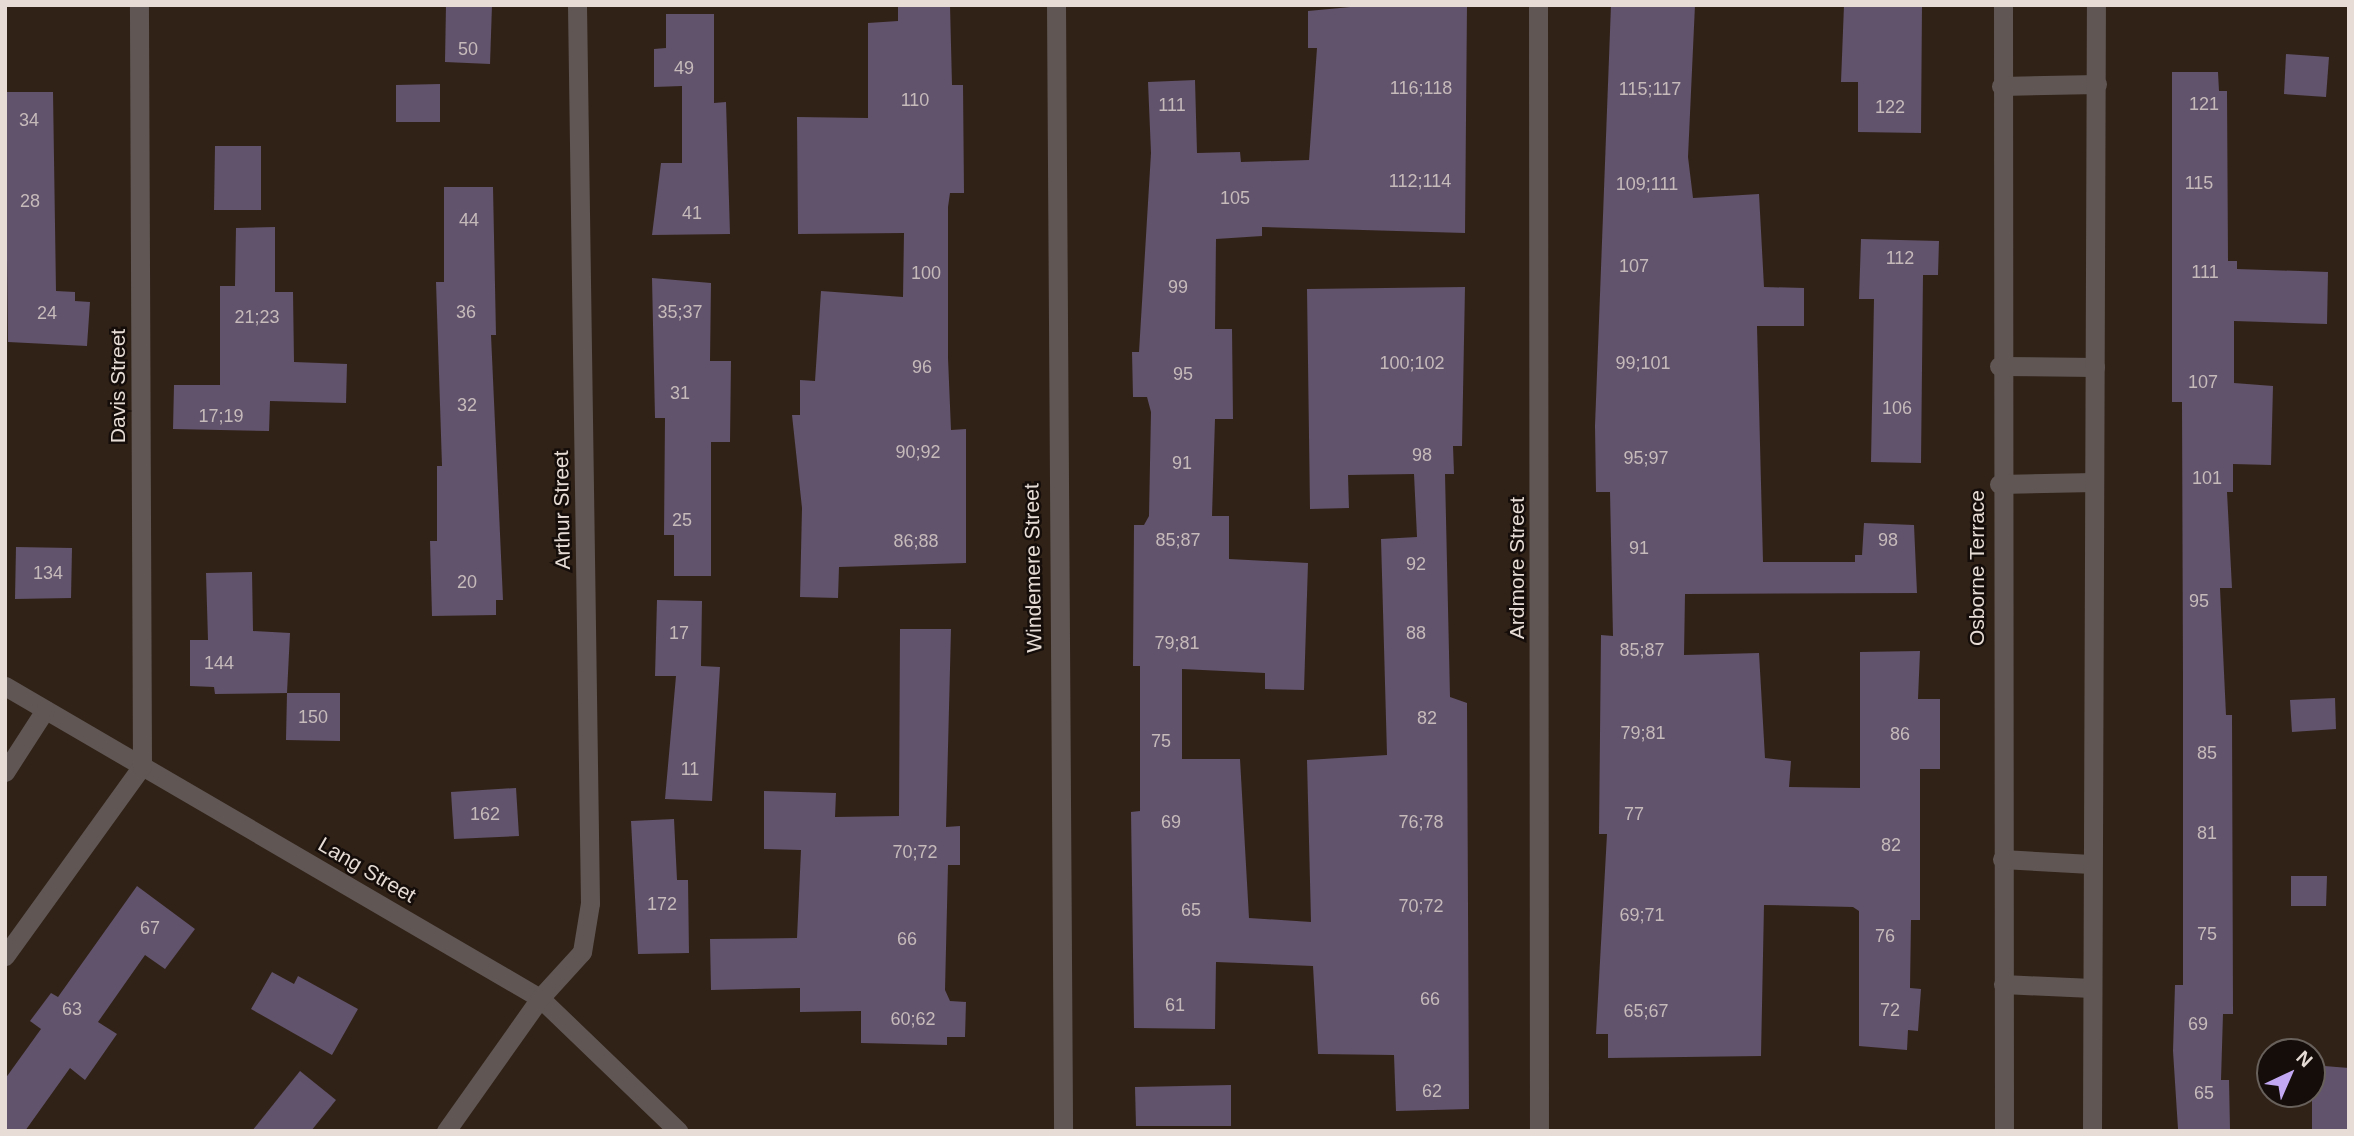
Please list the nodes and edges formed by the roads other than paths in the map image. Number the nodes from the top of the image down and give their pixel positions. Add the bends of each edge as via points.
1 (139, 5) edge
2 (577, 5) edge
3 (1056, 5) edge
4 (1538, 5) edge
5 (2003, 5) edge
6 (2096, 5) edge
7 (2097, 84) junction
8 (2001, 86) junction
9 (1999, 366) junction
10 (2095, 367) junction
11 (2094, 482) junction
12 (1999, 484) junction
13 (5, 686) edge
14 (45, 709) junction
15 (142, 766) junction
16 (5, 772) edge
17 (2002, 859) junction
18 (2091, 864) junction
19 (5, 956) edge
20 (2003, 984) junction
21 (2092, 988) junction
22 (540, 998) junction
23 (446, 1131) edge
24 (678, 1131) edge
25 (1062, 1131) edge
26 (1539, 1131) edge
27 (2004, 1131) edge
28 (2092, 1131) edge

1 - 15 street, Davis Street
2 - 22 street, Arthur Street via 590,903 582,951
3 - 25 street, Windemere Street
4 - 26 street, Ardmore Street
5 - 8 street, Osborne Terrace
6 - 7 street
7 - 8 street
7 - 10 street
8 - 9 street, Osborne Terrace
9 - 10 street
9 - 12 street, Osborne Terrace
10 - 11 street
11 - 12 street
11 - 18 street
12 - 17 street, Osborne Terrace
13 - 14 street, Lang Street
14 - 15 street, Lang Street
14 - 16 street
15 - 19 street
15 - 22 street, Lang Street
17 - 18 street
17 - 20 street, Osborne Terrace
18 - 21 street
20 - 21 street
20 - 27 street, Osborne Terrace
21 - 28 street
22 - 23 street, Arthur Street
22 - 24 street, Lang Street

